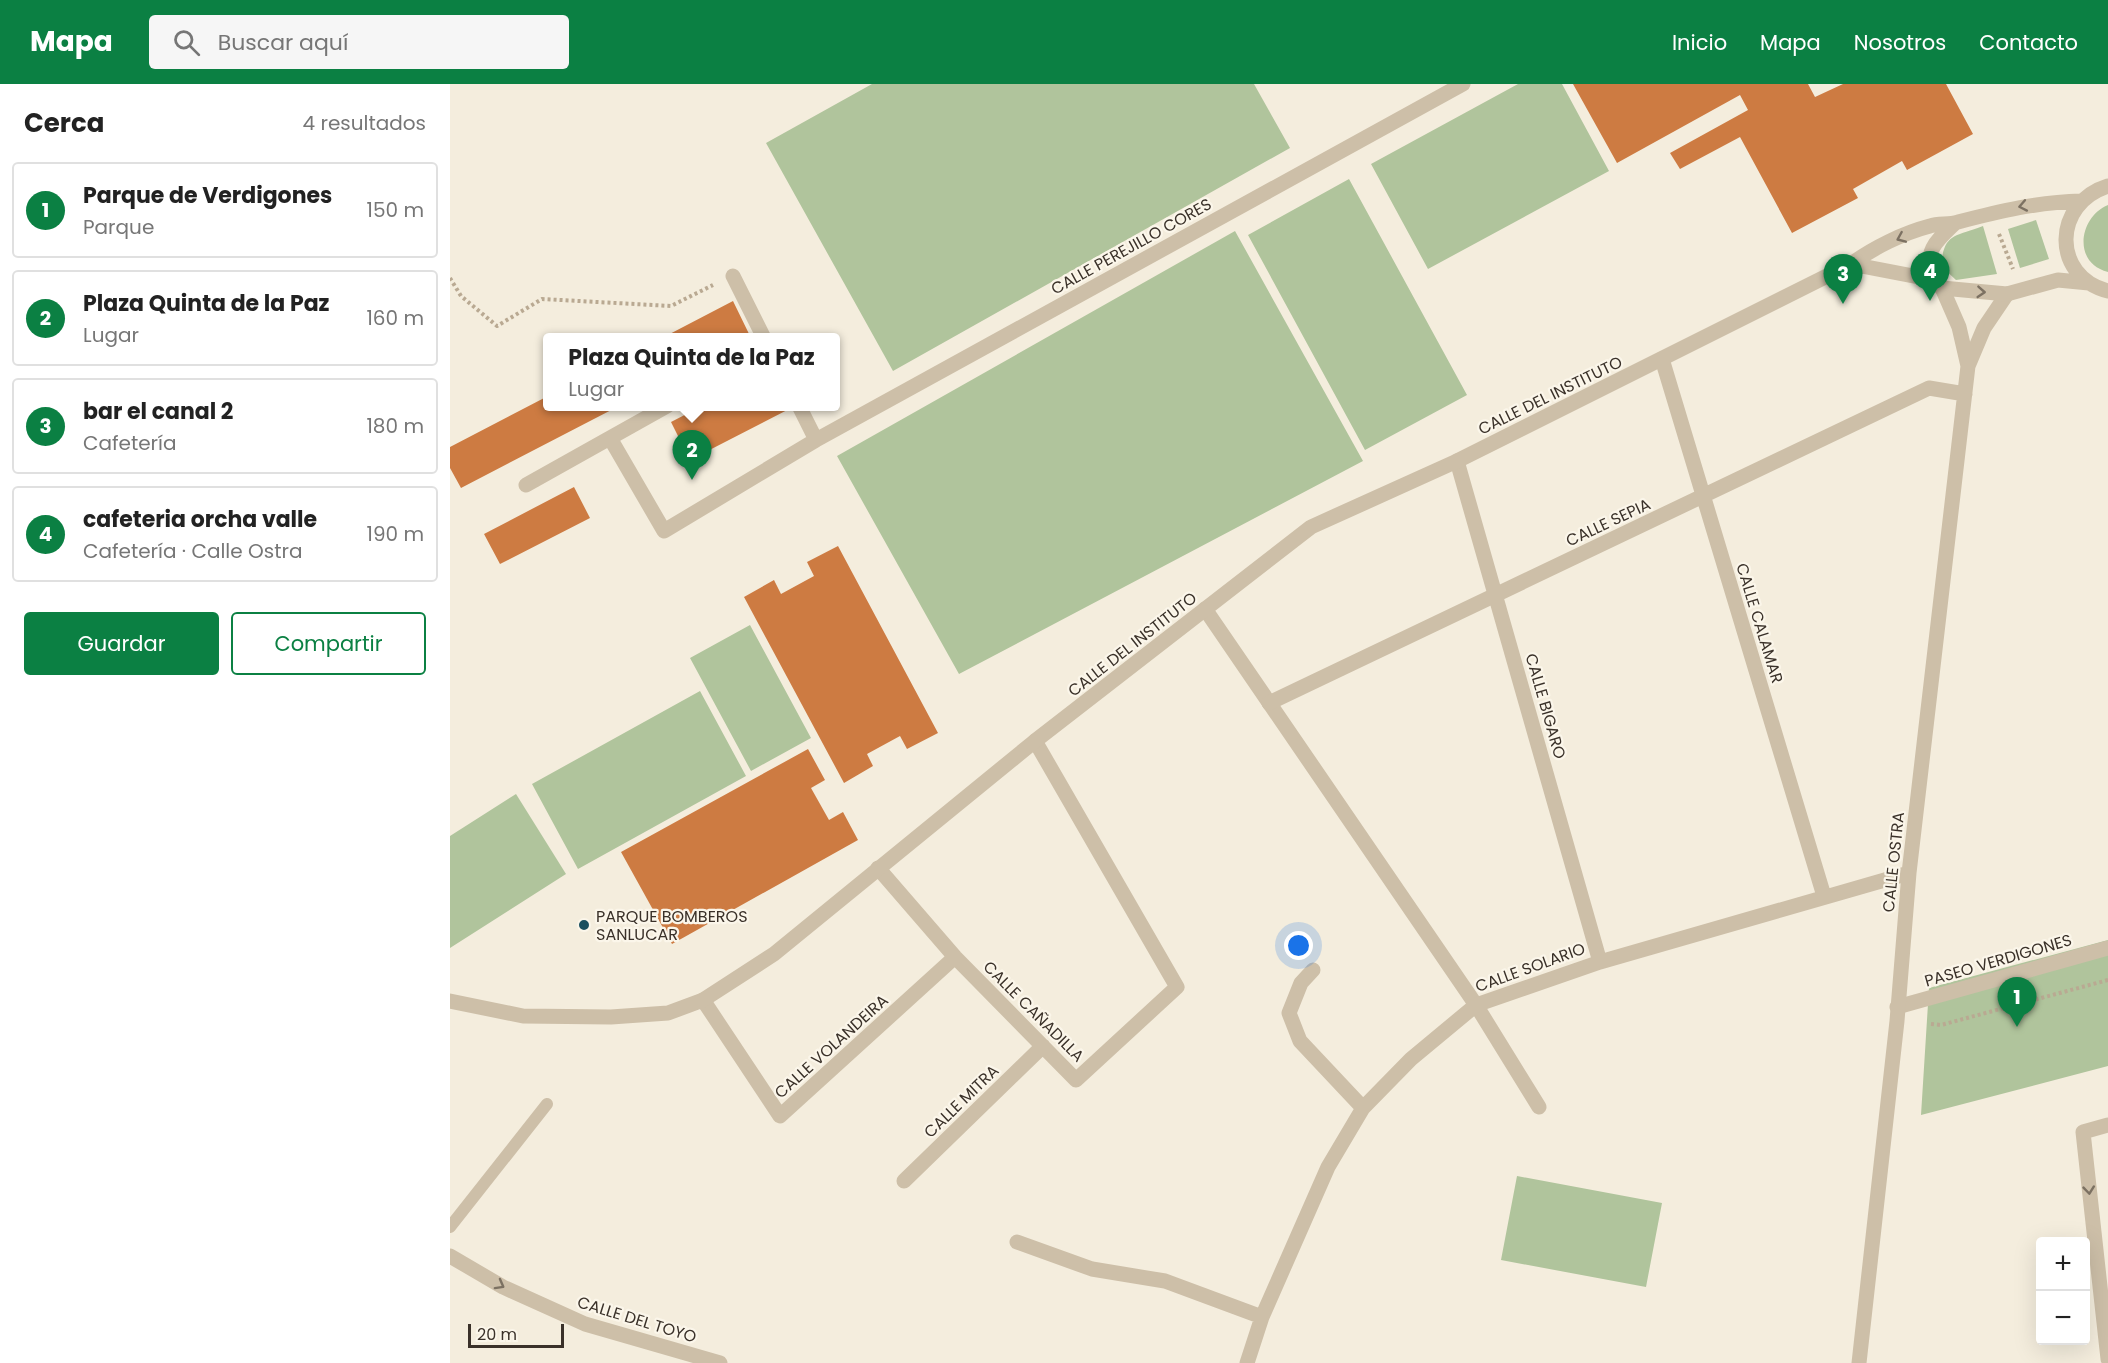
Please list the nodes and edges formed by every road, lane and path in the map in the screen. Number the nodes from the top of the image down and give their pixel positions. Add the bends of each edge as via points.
1 (1463, 84) edge
2 (2108, 186) edge
3 (2081, 201) junction
4 (1991, 212) junction
5 (1955, 224) junction
6 (1851, 264) junction
7 (733, 276) joint
8 (450, 278) edge
9 (1929, 279) junction
10 (2090, 283) junction
11 (1942, 288) junction
12 (2108, 291) edge
13 (2014, 292) junction
14 (762, 333) edge
15 (1662, 359) junction
16 (1968, 366) junction
17 (1965, 394) junction
18 (658, 411) edge
19 (802, 411) edge
20 (610, 438) junction
21 (816, 440) junction
22 (1457, 461) junction
23 (526, 484) dead end
24 (1703, 496) junction
25 (1496, 595) junction
26 (1205, 609) junction
27 (1269, 704) junction
28 (1035, 741) junction
29 (878, 868) junction
30 (1910, 873) junction
31 (1824, 896) junction
32 (2108, 948) edge
33 (956, 957) junction
34 (1600, 962) junction
35 (1313, 970) dead end
36 (2108, 980) edge
37 (703, 1000) junction
38 (450, 1001) edge
39 (1476, 1005) junction
40 (1897, 1014) junction
41 (1042, 1046) junction
42 (547, 1104) dead end
43 (1539, 1107) dead end
44 (1363, 1108) junction
45 (2108, 1125) edge
46 (904, 1181) dead end
47 (450, 1227) edge
48 (1017, 1242) dead end
49 (450, 1256) edge
50 (1262, 1317) junction
51 (2108, 1359) edge
52 (720, 1363) edge
53 (1247, 1363) edge
54 (1859, 1363) edge

1 - 21 street, CALLE PEREJILLO CORES
2 - 3 street via 2094,190
3 -> 4 street, CALLE DEL INSTITUTO via 2044,201
3 - 10 street via 2066,228 2066,244 2070,260
4 - 5 street, CALLE DEL INSTITUTO
4 - 13 path
5 -> 6 street, CALLE DEL INSTITUTO via 1931,226 1868,252
5 - 9 street, CALLE DEL INSTITUTO via 1932,245
6 - 9 street
6 - 15 street, CALLE DEL INSTITUTO
7 - 8 path via 671,306 542,299 497,327 461,296
7 - 14 street
9 - 11 street
10 - 12 street
10 - 13 street via 2058,280
11 -> 13 street
11 - 16 street, CALLE OSTRA via 1959,327
13 - 16 street, CALLE OSTRA via 1984,328
15 - 22 street, CALLE DEL INSTITUTO
15 - 24 street, CALLE CALAMAR
16 - 17 street, CALLE OSTRA
17 - 24 street, CALLE SEPIA via 1929,388
17 - 30 street, CALLE OSTRA
18 - 20 street
19 - 21 street
20 - 21 street, CALLE PEREJILLO CORES via 664,531
20 - 23 street
22 - 25 street, CALLE BIGARO
22 - 26 street, CALLE DEL INSTITUTO via 1311,527
24 - 25 street, CALLE SEPIA
24 - 31 street, CALLE CALAMAR
25 - 27 street, CALLE SEPIA
25 - 34 street, CALLE BIGARO
26 - 27 street
26 - 28 street, CALLE DEL INSTITUTO
27 - 39 street
28 - 29 street, CALLE DEL INSTITUTO
28 - 41 street, CALLE CAÑADILLA via 1178,987 1077,1080
29 - 33 street, CALLE CAÑADILLA
29 - 37 street, CALLE DEL INSTITUTO via 774,954
30 - 31 street, CALLE SOLARIO
30 - 40 street, CALLE OSTRA
31 - 34 street, CALLE SOLARIO
32 - 40 street, PASEO VERDIGONES
33 - 37 street, CALLE VOLANDEIRA via 780,1116
33 - 41 street, CALLE CAÑADILLA
34 - 39 street, CALLE SOLARIO
35 - 44 street via 1301,983 1289,1013 1300,1041
36 - 40 path via 1941,1025
37 - 38 street, CALLE DEL INSTITUTO via 668,1013 611,1017 523,1016
39 - 43 street
39 - 44 street, CALLE SOLARIO via 1411,1059
40 - 54 street, CALLE OSTRA
41 - 46 street, CALLE MITRA
42 - 47 lane
44 - 50 street, CALLE SOLARIO via 1328,1167
45 -> 51 street via 2083,1132
48 - 50 street via 1092,1269 1165,1281
49 -> 52 street, CALLE DEL TOYO via 503,1287 585,1324
50 - 53 street, CALLE SOLARIO

